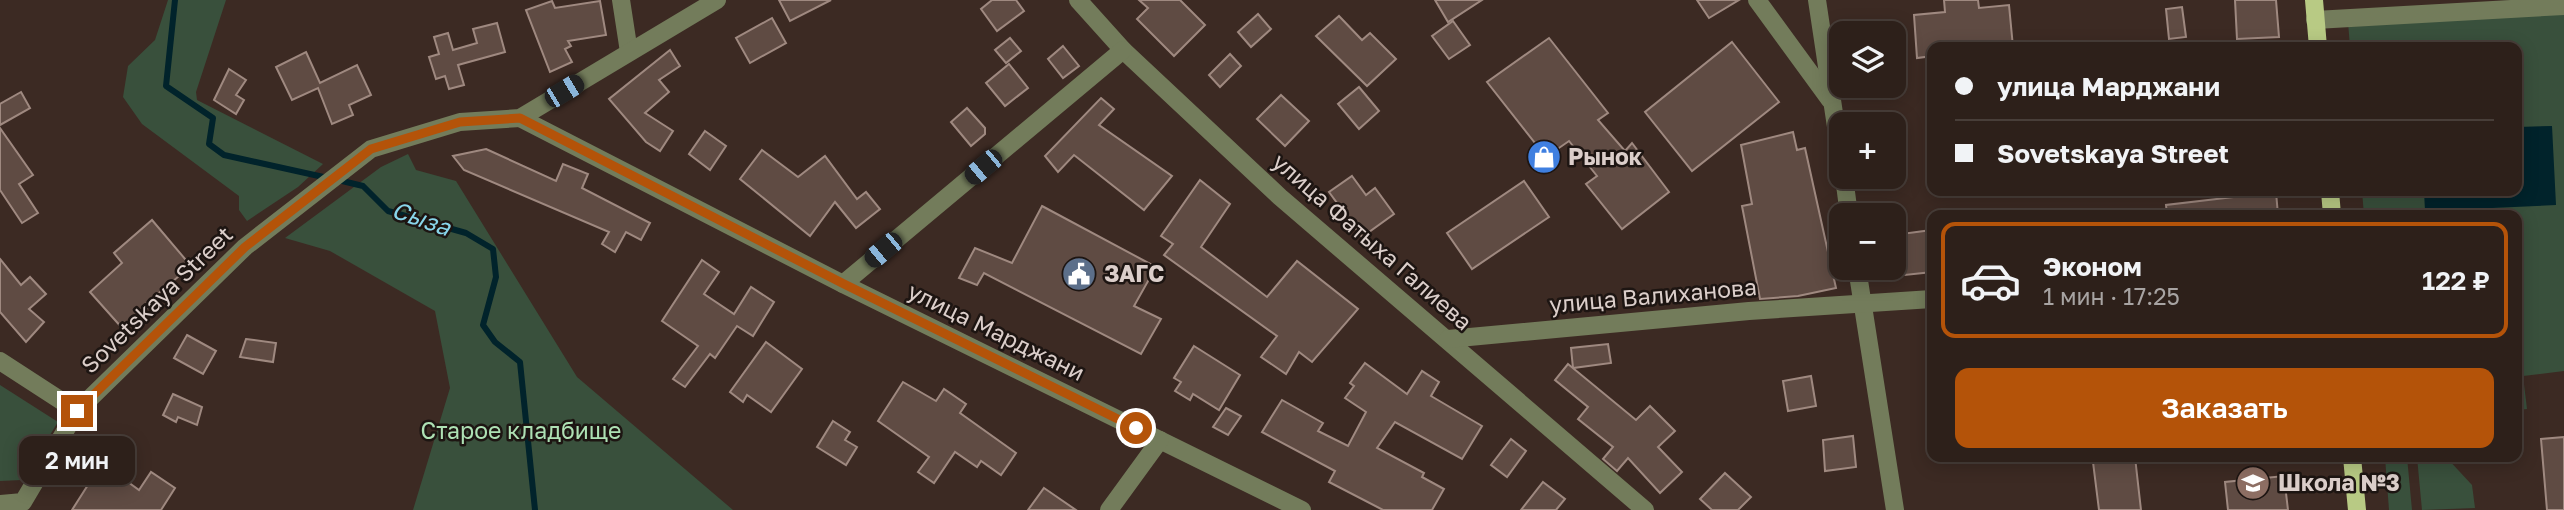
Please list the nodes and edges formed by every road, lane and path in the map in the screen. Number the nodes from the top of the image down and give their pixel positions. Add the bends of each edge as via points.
1 (621, 0) edge
2 (717, 0) edge
3 (1756, 0) edge
4 (1817, 0) edge
5 (2314, 0) edge
6 (1082, 1) edge
7 (2564, 6) edge
8 (2315, 20) junction
9 (2317, 42) edge
10 (1123, 50) junction
11 (629, 52) junction
12 (1832, 102) junction
13 (1834, 112) edge
14 (520, 118) junction
15 (1859, 280) edge
16 (844, 284) junction
17 (1927, 299) edge
18 (1863, 304) junction
19 (1448, 339) junction
20 (0, 361) edge
21 (77, 411) junction
22 (1160, 440) junction
23 (2352, 462) edge
24 (0, 504) edge
25 (21, 506) edge
26 (1109, 510) edge
27 (1302, 510) edge
28 (1645, 510) edge
29 (1895, 510) edge
30 (2357, 510) edge

1 - 11 street
2 - 11 street, Sovetskaya Street
3 - 12 street
4 - 12 street
5 - 8 main road
6 - 10 street, улица Фатыха Галиева
7 - 8 street
8 - 9 main road
10 - 16 street
10 - 19 street, улица Фатыха Галиева via 1280,197
11 - 14 street, Sovetskaya Street
12 - 13 street
14 - 16 street, улица Марджани
14 - 21 street, Sovetskaya Street via 460,122 371,149 245,247
15 - 18 street
16 - 22 street, улица Марджани
17 - 18 street, улица Валиханова
18 - 19 street, улица Валиханова
18 - 29 street
19 - 28 street, улица Фатыха Галиева
20 - 21 street
21 - 25 street, Sovetskaya Street
22 - 26 street
22 - 27 street, улица Марджани
23 - 30 main road
24 - 25 street, Sovetskaya Street

